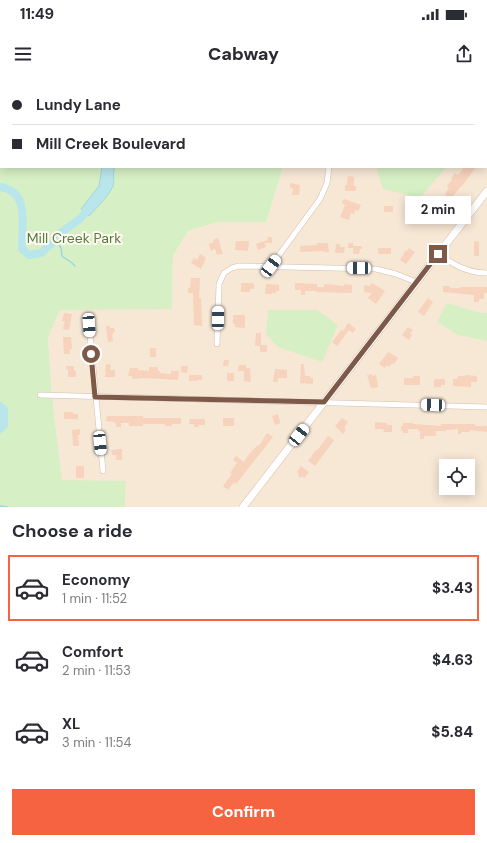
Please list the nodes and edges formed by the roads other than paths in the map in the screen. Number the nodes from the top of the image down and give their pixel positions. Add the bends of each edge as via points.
1 (330, 168) edge
2 (487, 191) edge
3 (438, 254) junction
4 (271, 266) junction
5 (487, 273) edge
6 (416, 282) junction
7 (89, 325) dead end
8 (217, 344) dead end
9 (40, 395) dead end
10 (95, 397) junction
11 (324, 402) junction
12 (487, 407) edge
13 (103, 472) dead end
14 (243, 507) edge

1 - 4 street via 320,199
2 - 3 street
3 - 5 street via 462,269
3 - 6 street
4 - 6 street via 376,269
4 - 8 street via 234,267 222,276 219,284
6 - 11 street
7 - 10 street
9 - 10 street
10 - 11 street
10 - 13 street
11 - 12 street
11 - 14 street

